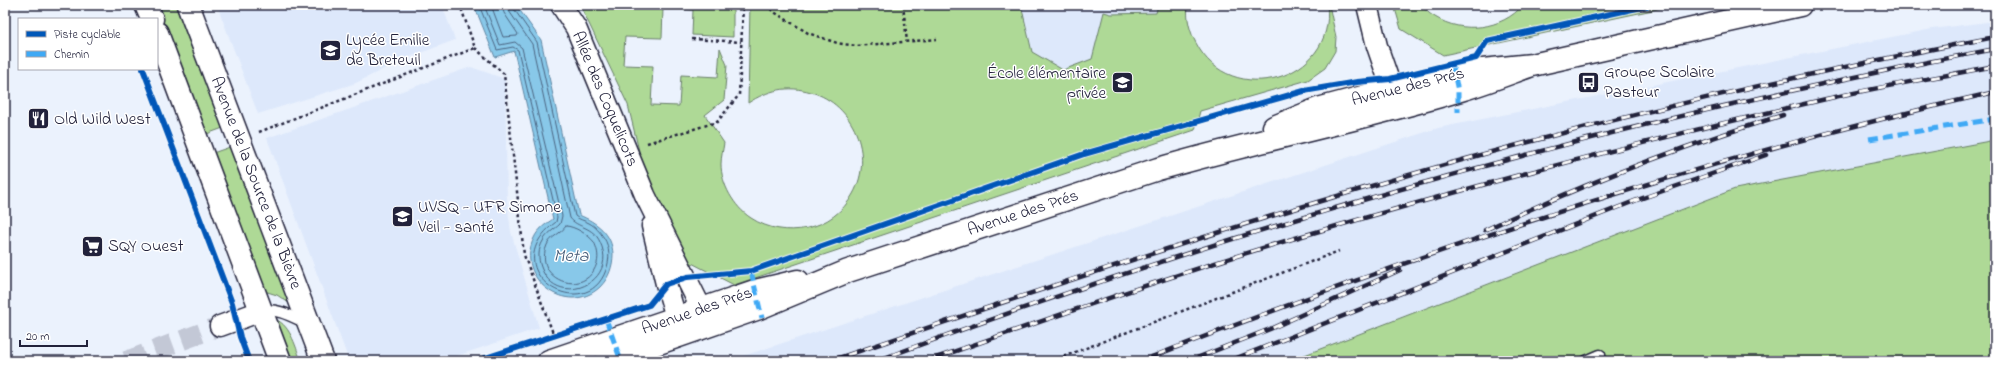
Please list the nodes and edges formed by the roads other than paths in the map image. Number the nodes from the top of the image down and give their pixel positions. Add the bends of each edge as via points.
1 (146, 5) edge
2 (188, 5) edge
3 (561, 5) edge
4 (1367, 5) edge
5 (1799, 5) edge
6 (152, 18) edge
7 (158, 36) edge
8 (1395, 99) junction
9 (645, 195) junction
10 (261, 311) junction
11 (706, 317) junction
12 (310, 325) junction
13 (220, 326) tunnel mouth
14 (679, 327) junction
15 (1600, 355) dead end
16 (278, 361) edge
17 (323, 361) edge
18 (549, 361) edge
19 (607, 361) edge
20 (1586, 361) edge

1 - 6 main road
2 - 12 main road, Avenue de la Source de la Bièvre
3 - 9 street, Allée des Coquelicots via 576,28
4 - 8 street via 1377,46
5 - 8 main road, Avenue des Prés via 1532,66 1454,73
7 - 10 main road
8 - 11 main road, Avenue des Prés via 1318,109 1198,157 848,271 755,290
9 - 11 street
9 - 14 street
10 - 12 lane via 271,309 282,312
10 - 13 street
10 - 16 main road
11 - 14 main road, Avenue des Prés
12 - 17 main road, Avenue de la Source de la Bièvre
14 - 18 main road, Avenue des Prés
14 - 19 main road, Avenue des Prés
15 - 20 lane

